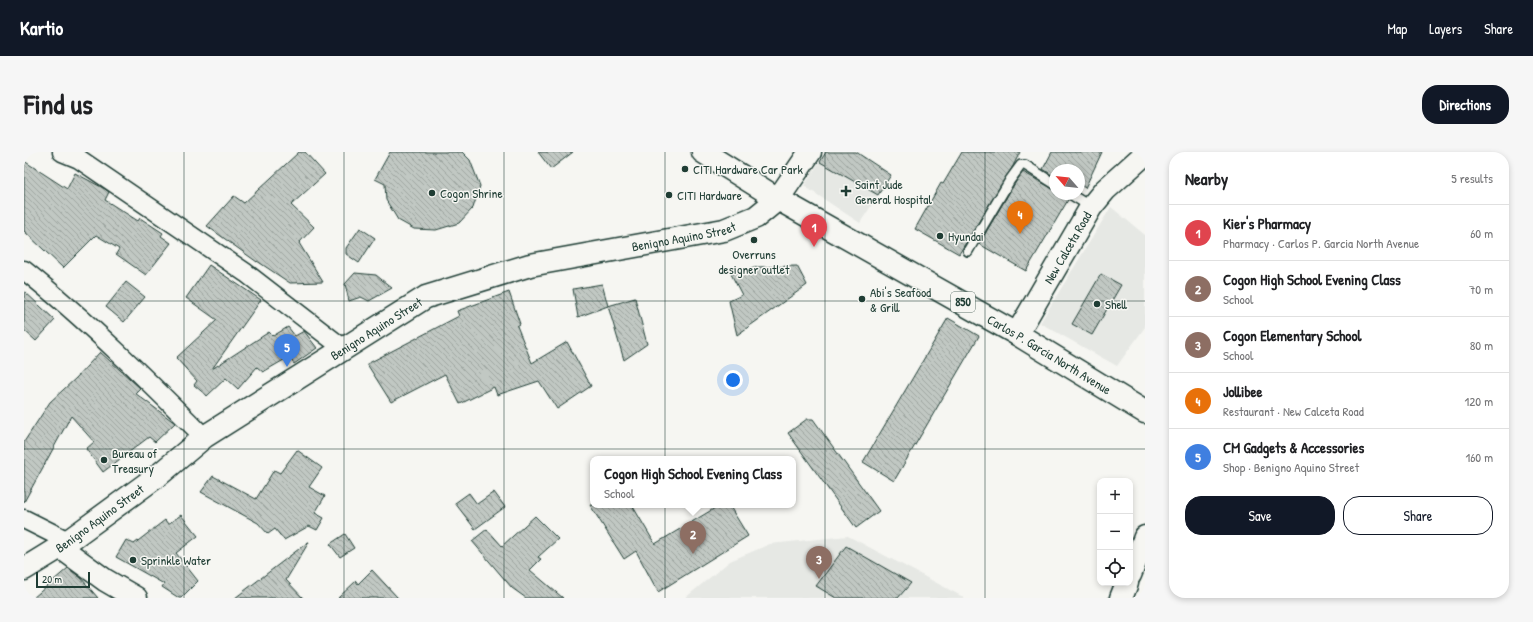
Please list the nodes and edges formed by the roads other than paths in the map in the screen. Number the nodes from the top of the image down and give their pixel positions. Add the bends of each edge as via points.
1 (62, 152) edge
2 (704, 152) edge
3 (810, 152) edge
4 (1145, 154) edge
5 (1049, 180) edge
6 (778, 199) junction
7 (1080, 200) edge
8 (1091, 207) junction
9 (968, 251) dead end
10 (24, 270) edge
11 (1017, 334) junction
12 (343, 348) junction
13 (1145, 412) edge
14 (204, 437) junction
15 (24, 519) edge
16 (1145, 537) edge
17 (64, 544) junction
18 (1133, 567) edge
19 (24, 569) edge
20 (1126, 586) edge
21 (136, 598) edge
22 (1121, 598) edge

1 - 12 street via 79,159 246,273
2 - 6 main road, Carlos P. Garcia North Avenue / 850
3 - 6 main road, Benigno Aquino Street
4 - 8 main road, New Calceta Road via 1105,190
5 - 9 lane via 1021,165
6 - 11 main road, Carlos P. Garcia North Avenue / 850
6 - 12 main road, Benigno Aquino Street via 756,217 724,230 530,265 426,297
7 - 8 lane
8 - 11 main road, New Calceta Road
10 - 14 street via 54,294
11 - 13 main road, Carlos P. Garcia North Avenue / 850
12 - 14 main road, Benigno Aquino Street
14 - 17 main road, Benigno Aquino Street via 160,474
15 - 17 street
16 - 18 main road
17 - 19 main road, Benigno Aquino Street
17 - 21 main road via 104,580
20 - 22 main road

